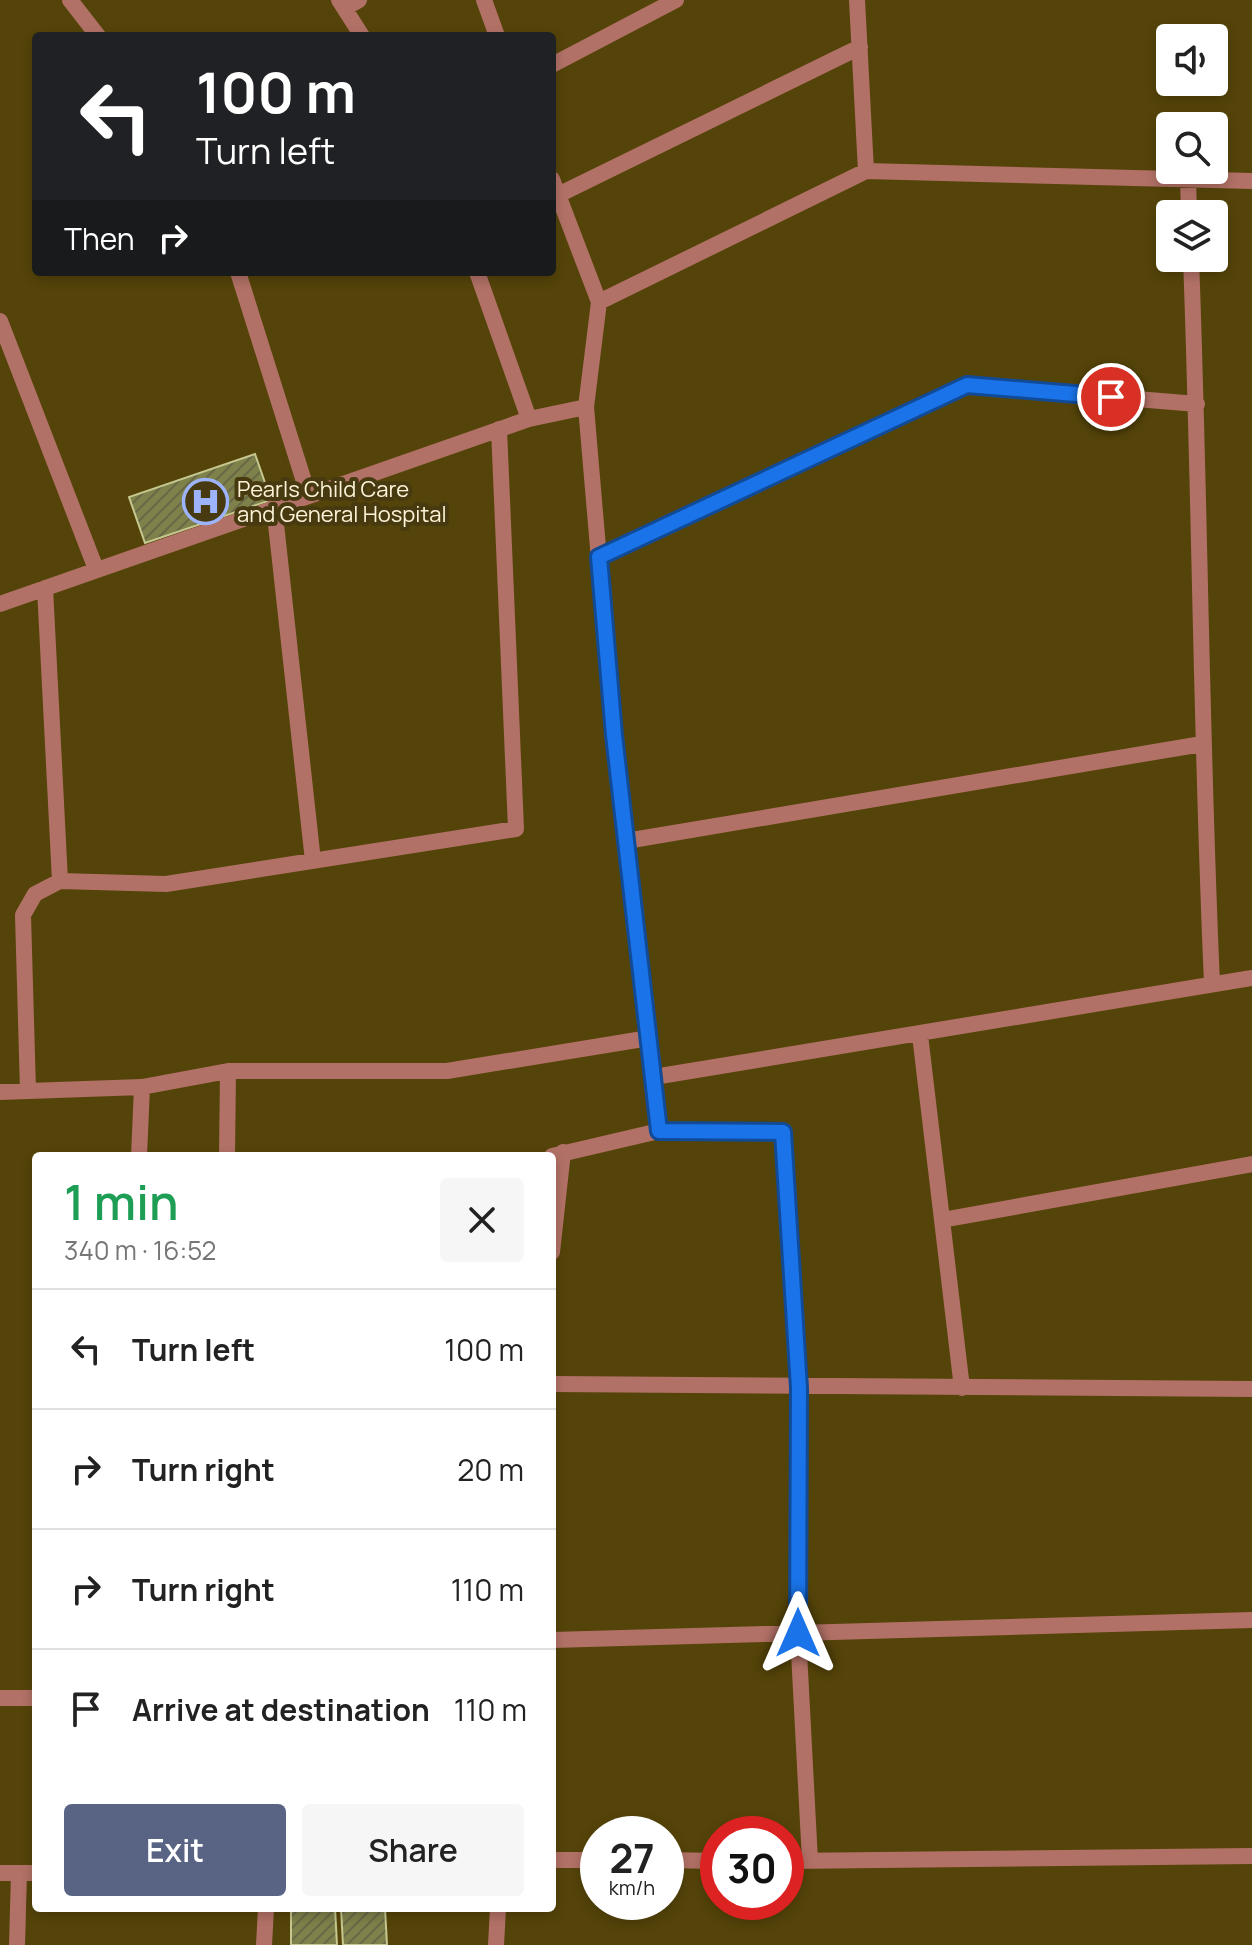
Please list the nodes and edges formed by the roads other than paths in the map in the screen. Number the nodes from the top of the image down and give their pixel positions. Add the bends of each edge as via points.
1 (70, 0) edge
2 (484, 0) edge
3 (676, 0) edge
4 (857, 0) edge
5 (348, 3) edge
6 (95, 32) edge
7 (360, 32) edge
8 (496, 32) edge
9 (860, 47) junction
10 (556, 63) edge
11 (866, 171) junction
12 (1156, 177) edge
13 (1228, 180) edge
14 (1252, 181) edge
15 (556, 187) edge
16 (556, 190) edge
17 (1192, 272) edge
18 (239, 276) edge
19 (478, 276) edge
20 (599, 302) junction
21 (0, 321) edge
22 (1197, 404) junction
23 (586, 407) junction
24 (529, 419) junction
25 (499, 429) junction
26 (308, 494) junction
27 (274, 506) junction
28 (599, 557) junction
29 (96, 569) junction
30 (45, 588) junction
31 (0, 604) edge
32 (1202, 744) junction
33 (626, 841) junction
34 (313, 861) junction
35 (60, 881) junction
36 (1252, 978) edge
37 (1212, 983) junction
38 (920, 1035) junction
39 (649, 1038) junction
40 (228, 1071) junction
41 (654, 1077) junction
42 (142, 1087) junction
43 (28, 1091) junction
44 (0, 1092) edge
45 (659, 1131) junction
46 (139, 1152) edge
47 (227, 1152) edge
48 (557, 1154) edge
49 (1252, 1164) edge
50 (942, 1220) junction
51 (556, 1384) edge
52 (799, 1388) junction
53 (962, 1388) junction
54 (1252, 1389) edge
55 (1252, 1620) edge
56 (798, 1633) junction
57 (556, 1640) edge
58 (0, 1698) edge
59 (32, 1698) edge
60 (1252, 1856) edge
61 (556, 1860) edge
62 (580, 1860) edge
63 (804, 1861) edge
64 (810, 1861) junction
65 (0, 1873) edge
66 (28, 1873) edge
67 (266, 1912) edge
68 (498, 1912) edge
69 (17, 1945) edge
70 (264, 1945) edge
71 (496, 1945) edge

1 - 6 street
2 - 8 street
3 - 10 street
4 - 9 street
5 - 7 street
9 - 11 street
9 - 15 street
11 - 12 street
11 - 20 street
13 - 14 street
16 - 20 street
17 - 22 street
18 - 26 street
19 - 24 street
20 - 23 street
21 - 29 street
22 - 28 street via 967,385
22 - 32 street
23 - 24 street
23 - 28 street
24 - 25 street
25 - 26 street
25 - 34 street via 516,829
26 - 27 street
27 - 29 street
27 - 34 street
28 - 33 street
29 - 30 street
30 - 31 street
30 - 35 street
32 - 33 street
32 - 37 street
33 - 39 street
34 - 35 street via 166,884
35 - 43 street via 35,894 23,915
36 - 37 street
37 - 38 street
38 - 41 street
38 - 50 street
39 - 40 street via 447,1071
39 - 41 street
40 - 42 street
40 - 47 street
41 - 45 street
42 - 43 street
42 - 46 street
43 - 44 street
45 - 48 street
45 - 52 street via 783,1132
49 - 50 street
50 - 53 street
51 - 52 street
52 - 53 street
52 - 56 street
53 - 54 street
55 - 56 street
56 - 57 street
56 - 64 street
58 - 59 street
60 - 64 street
61 - 62 street
63 - 64 street
65 - 66 street
66 - 69 street
67 - 70 street
68 - 71 street

